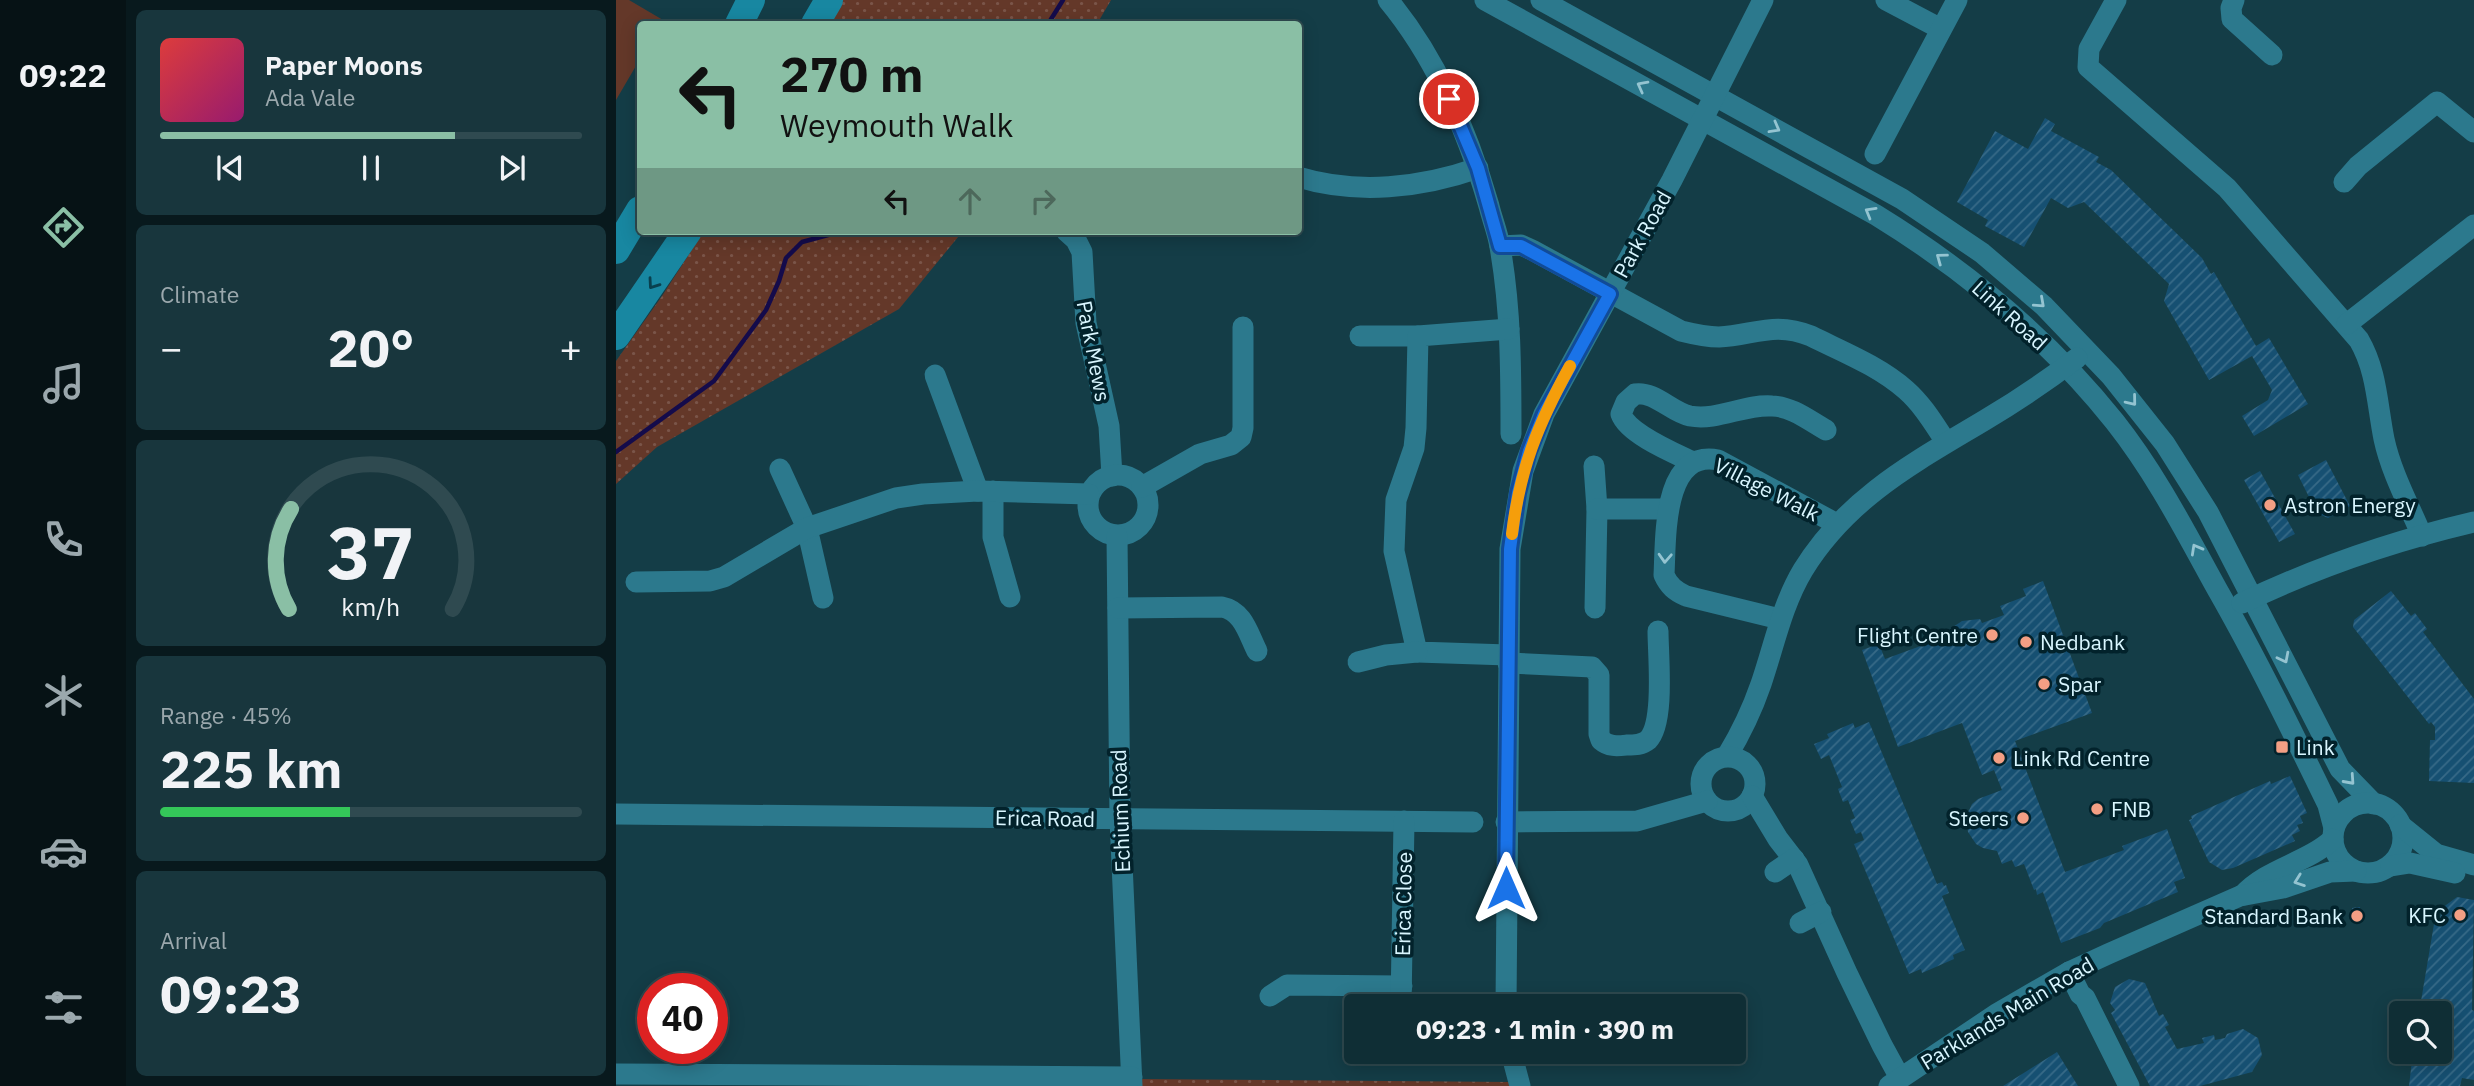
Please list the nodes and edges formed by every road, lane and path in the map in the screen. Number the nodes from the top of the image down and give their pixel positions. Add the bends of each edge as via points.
1 (751, 0) edge
2 (829, 0) edge
3 (1388, 0) edge
4 (1485, 0) edge
5 (1541, 0) edge
6 (1763, 0) edge
7 (1886, 0) edge
8 (1957, 0) edge
9 (2116, 0) edge
10 (2234, 0) edge
11 (740, 21) edge
12 (817, 21) edge
13 (1941, 29) junction
14 (2272, 55) dead end
15 (1715, 96) junction
16 (1703, 118) junction
17 (2474, 132) edge
18 (1875, 154) dead end
19 (1478, 168) junction
20 (1302, 178) edge
21 (2344, 182) dead end
22 (637, 216) edge
23 (2474, 225) edge
24 (685, 235) edge
25 (1070, 235) edge
26 (1500, 246) junction
27 (616, 250) edge
28 (1610, 294) junction
29 (2347, 324) junction
30 (1243, 327) dead end
31 (1509, 329) junction
32 (1418, 335) junction
33 (616, 336) edge
34 (1360, 336) dead end
35 (2087, 350) junction
36 (2066, 366) junction
37 (935, 374) dead end
38 (1826, 430) dead end
39 (1511, 434) dead end
40 (1946, 442) junction
41 (1693, 462) junction
42 (1594, 466) dead end
43 (780, 469) dead end
44 (1112, 476) junction
45 (1142, 487) junction
46 (985, 491) junction
47 (1090, 494) junction
48 (1597, 509) junction
49 (1668, 509) junction
50 (2474, 522) edge
51 (1837, 524) junction
52 (807, 528) junction
53 (1117, 536) junction
54 (2421, 536) junction
55 (636, 582) dead end
56 (1010, 597) dead end
57 (2253, 597) junction
58 (823, 598) dead end
59 (1118, 608) junction
60 (1595, 608) dead end
61 (2229, 608) junction
62 (1780, 619) junction
63 (1658, 631) dead end
64 (1257, 651) dead end
65 (1417, 652) junction
66 (1508, 659) junction
67 (1358, 662) dead end
68 (1736, 759) junction
69 (1704, 794) junction
70 (1746, 802) junction
71 (2374, 804) junction
72 (616, 814) edge
73 (1120, 819) junction
74 (1404, 821) junction
75 (1474, 822) dead end
76 (1506, 822) junction
77 (2400, 825) junction
78 (2334, 834) junction
79 (1794, 859) junction
80 (2474, 865) edge
81 (2391, 866) junction
82 (2356, 871) junction
83 (1774, 872) dead end
84 (2474, 878) edge
85 (2243, 895) junction
86 (1821, 912) junction
87 (1800, 923) dead end
88 (2069, 972) junction
89 (1381, 994) edge
90 (1402, 994) edge
91 (1506, 994) edge
92 (1270, 996) dead end
93 (1515, 1064) edge
94 (616, 1074) edge
95 (1132, 1082) edge
96 (1894, 1082) edge
97 (1521, 1086) edge
98 (2129, 1086) edge

1 - 11 main road
2 - 12 main road
3 - 19 street via 1429,61
16 -> 4 street, Link Road
5 - 15 street, Link Road
6 - 15 street, Park Road
7 - 13 street
8 - 13 street
9 - 29 street via 2089,49 2088,67 2227,188
10 - 14 street via 2232,19
13 - 18 street
15 - 16 street, Park Road
15 -> 35 street, Link Road via 1949,229 2039,301
16 - 28 street, Park Road
36 -> 16 street, Link Road via 1992,296 1917,240
17 - 21 street via 2437,102
19 - 20 street via 1418,184 1356,188
19 - 26 street
22 - 27 main road
23 - 29 street
24 -> 33 main road
25 - 44 street, Park Mews via 1082,252 1086,323 1109,426
26 - 28 street via 1521,246
26 - 31 street
28 - 40 street via 1699,336 1782,328 1811,336 1899,384 1924,409
28 - 66 street, Park Road via 1544,414 1523,471 1510,549
29 - 54 street via 2369,357 2385,440
30 - 45 street via 1241,437
31 - 32 street
31 - 39 street
32 - 34 street
32 - 65 street via 1414,448 1396,500 1394,537
35 - 36 street, Village Walk
35 -> 57 street, Link Road via 2165,444
36 - 40 street, Village Walk
61 -> 36 street, Link Road via 2143,461
37 - 46 street
38 - 41 street via 1773,405 1697,416 1646,394 1630,397 1621,414 1626,423
40 - 51 street, Village Walk via 1867,495
41 - 49 street, Village Walk
41 - 51 street, Village Walk via 1718,460
42 - 48 street
43 - 52 street
44 - 45 street via 1125,476
44 - 47 street via 1099,481
45 - 53 street via 1147,515 1135,530
46 - 47 street
46 - 52 street via 913,494
46 - 56 street
47 - 53 street via 1087,504 1092,522
48 - 49 street
48 - 60 street
49 -> 62 street, Village Walk via 1664,575 1672,588 1686,596
50 - 54 street
51 - 62 street, Village Walk via 1803,571
52 - 55 street via 724,577
52 - 58 street
53 - 59 street, Echium Road
54 - 57 street via 2325,566
57 - 61 street
57 -> 71 street, Link Road via 2340,769
59 - 64 street via 1222,607 1242,621
59 - 73 street, Echium Road
61 - 78 street, Link Road via 2322,794
62 - 68 street, Village Walk
63 - 66 street via 1658,716 1653,733 1639,745 1611,746 1601,740 1599,675 1592,667
65 - 66 street
65 - 67 street
66 - 76 street, Park Road
68 - 69 street via 1713,760 1707,765 1700,779
68 - 70 street via 1754,778 1755,787
69 - 70 street via 1722,810
69 - 76 street via 1637,821
70 - 79 street
71 - 77 street via 2385,808
71 - 78 street via 2349,809 2337,821
72 - 73 street, Erica Road
73 - 74 street, Erica Road
73 - 95 street, Echium Road
74 - 75 street, Erica Road
74 - 90 street, Erica Close
76 - 91 street, Park Road
77 - 80 street via 2436,854
77 - 81 street via 2402,847
78 - 82 street via 2339,859
78 - 85 street, Parklands Main Road via 2310,854 2265,876
79 - 83 street
79 - 86 street
81 - 82 street via 2374,873
81 - 84 street via 2416,864
82 -> 85 street, Parklands Main Road via 2337,870 2283,888
85 - 88 street, Parklands Main Road
86 - 87 street
86 - 96 street
88 - 96 street, Parklands Main Road
88 - 98 street
89 - 92 street, Erica Close via 1287,985
93 - 97 street
94 - 95 street

